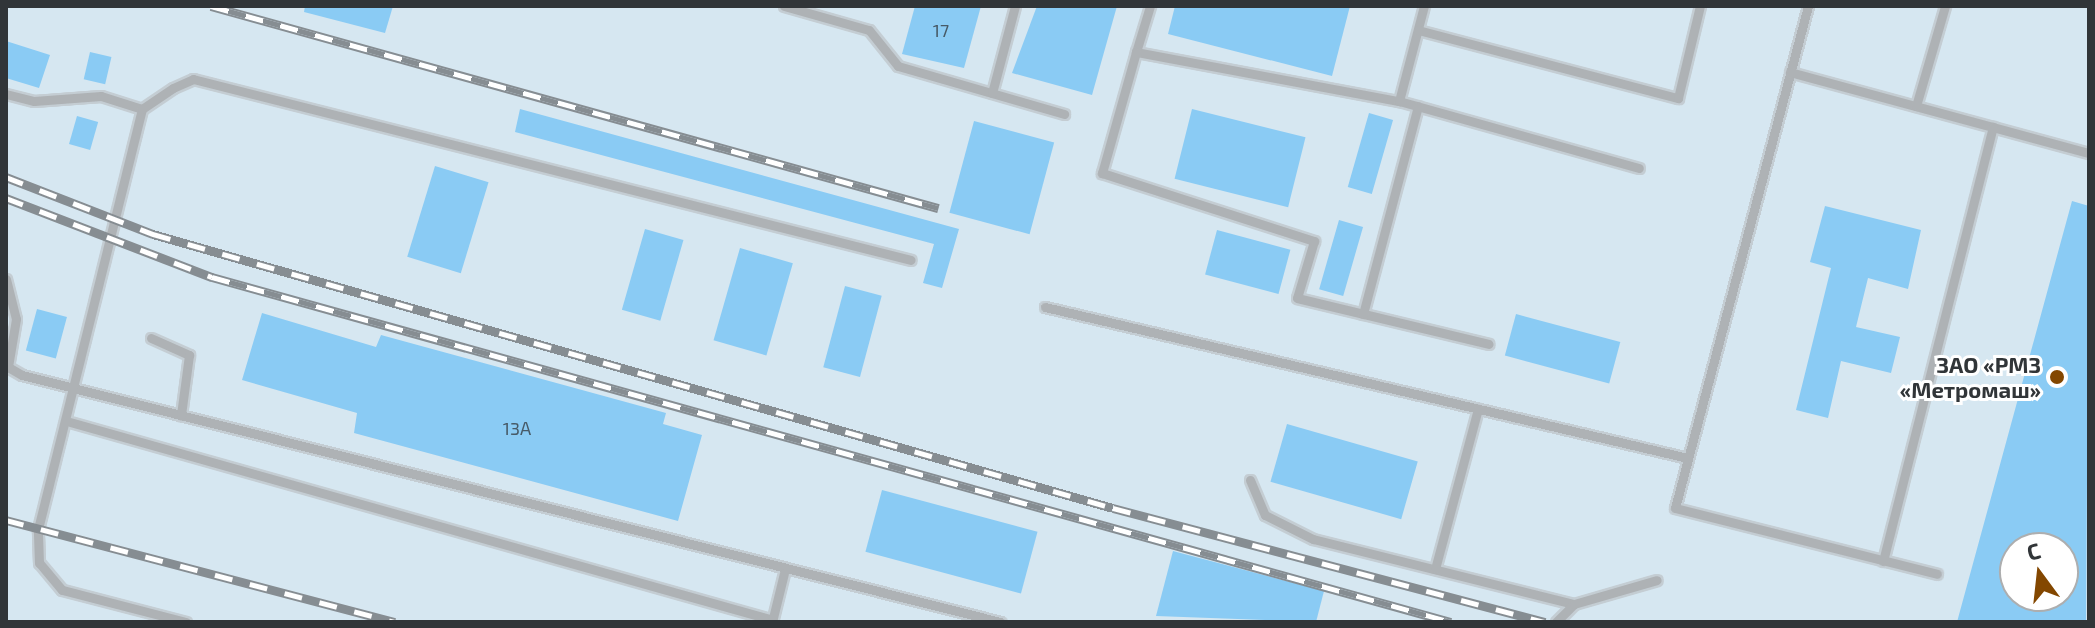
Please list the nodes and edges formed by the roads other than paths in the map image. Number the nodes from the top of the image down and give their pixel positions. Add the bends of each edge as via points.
1 (784, 6) edge
2 (1015, 6) edge
3 (1150, 6) edge
4 (1424, 6) edge
5 (1700, 6) edge
6 (1808, 6) edge
7 (1945, 6) edge
8 (1418, 30) junction
9 (1136, 52) junction
10 (1790, 72) junction
11 (992, 93) junction
12 (6, 94) edge
13 (1399, 101) junction
14 (1418, 106) junction
15 (1916, 106) junction
16 (142, 109) junction
17 (1064, 114) dead end
18 (1993, 127) junction
19 (2089, 153) edge
20 (1639, 168) dead end
21 (911, 260) dead end
22 (6, 279) edge
23 (1045, 307) dead end
24 (1363, 314) junction
25 (151, 338) dead end
26 (1489, 344) dead end
27 (75, 388) junction
28 (1478, 409) junction
29 (181, 415) junction
30 (70, 422) junction
31 (1688, 458) junction
32 (1250, 480) dead end
33 (1883, 561) junction
34 (1435, 569) junction
35 (784, 573) junction
36 (1937, 574) dead end
37 (1657, 580) dead end
38 (1574, 604) junction
39 (772, 621) edge
40 (186, 622) edge
41 (1000, 622) edge
42 (1556, 622) edge

1 - 11 lane via 869,30 898,66
2 - 11 lane
3 - 9 lane
4 - 8 lane
5 - 8 lane via 1678,98
6 - 10 lane
7 - 15 lane
8 - 13 lane
9 - 13 lane
9 - 24 lane via 1102,173 1314,241 1297,298
10 - 15 lane
10 - 31 lane
11 - 17 lane
12 - 16 lane via 34,101 101,96
13 - 14 lane
14 - 20 lane
14 - 24 lane
15 - 18 lane
16 - 21 lane via 193,79
16 - 27 lane
18 - 19 lane
18 - 33 lane
22 - 27 lane via 16,319 8,367
23 - 28 lane
24 - 26 lane
25 - 29 lane via 189,355
27 - 29 lane
27 - 30 lane
28 - 31 lane
28 - 34 lane
29 - 35 lane
30 - 39 lane
30 - 40 lane via 38,529 39,563 62,590
31 - 33 lane via 1675,508
32 - 34 lane via 1265,515 1313,539
33 - 36 lane
34 - 38 lane
35 - 39 lane
35 - 41 lane
37 - 38 lane
38 - 42 lane

